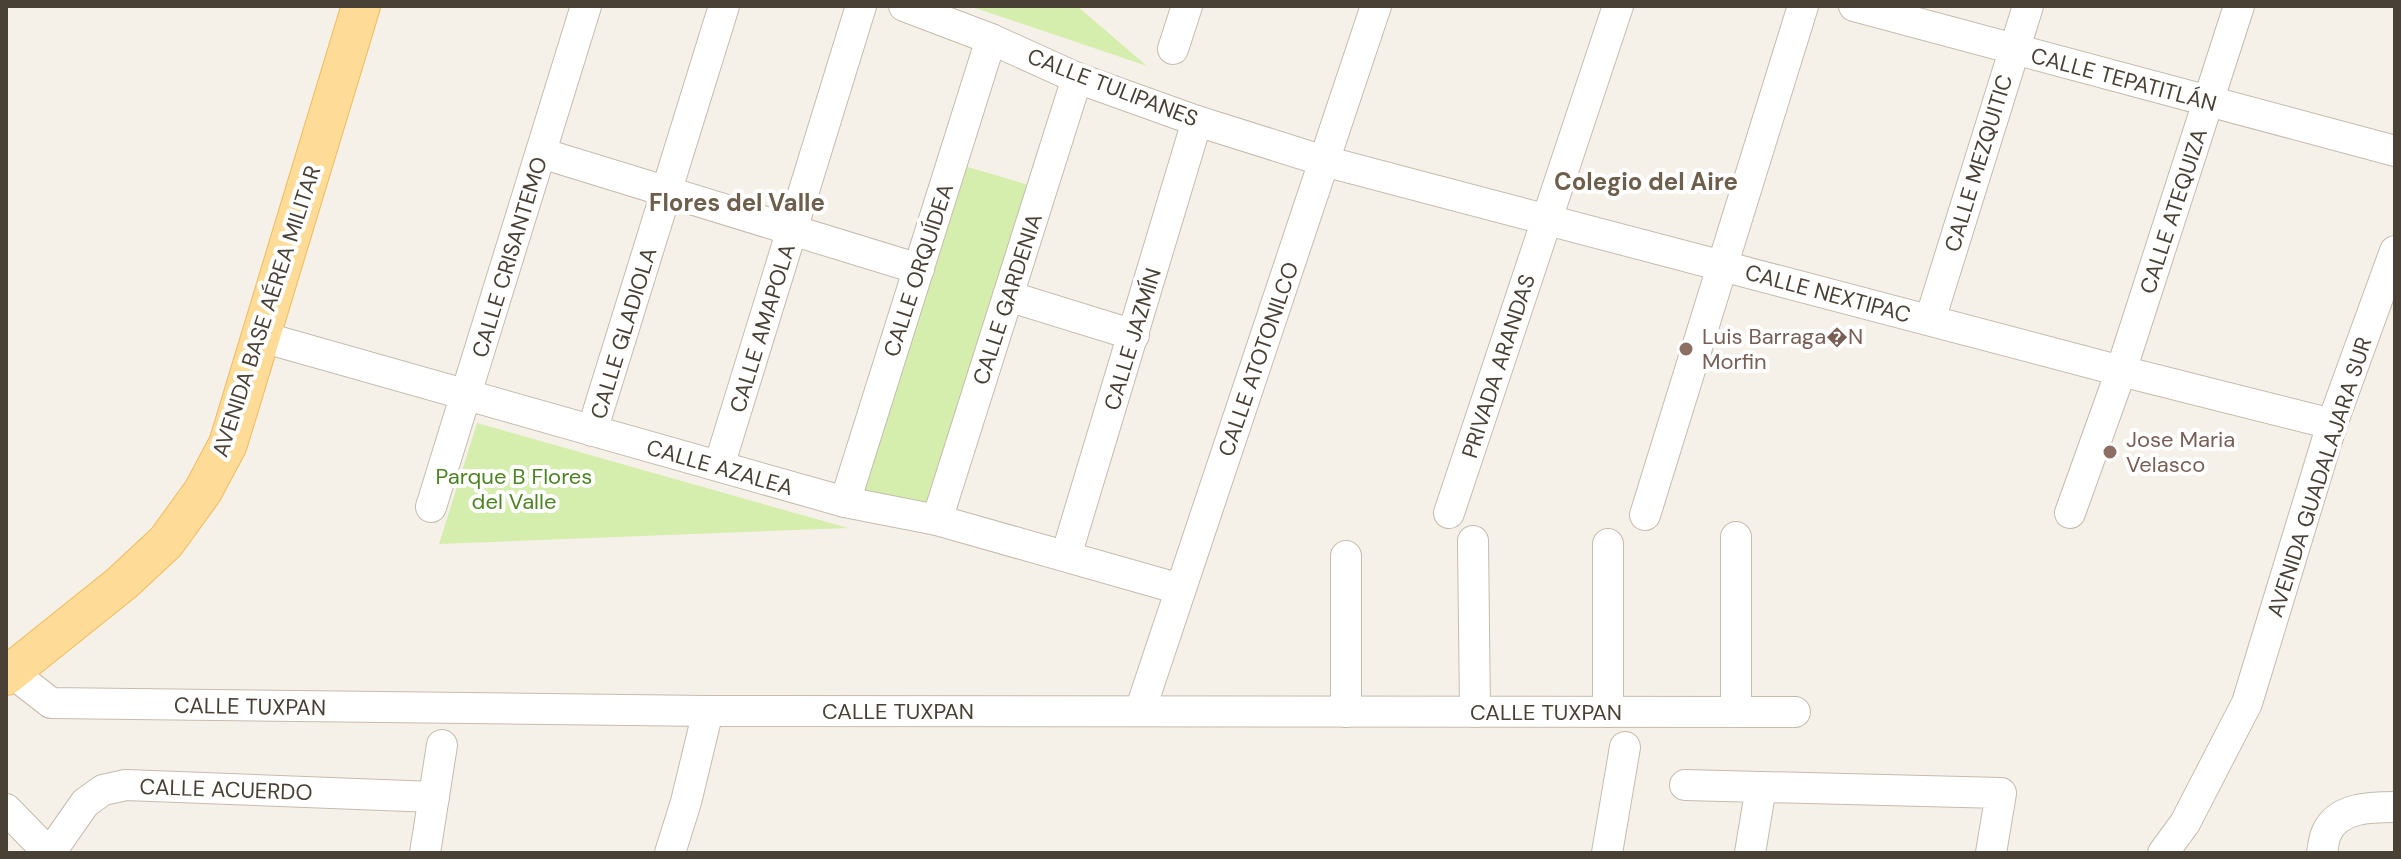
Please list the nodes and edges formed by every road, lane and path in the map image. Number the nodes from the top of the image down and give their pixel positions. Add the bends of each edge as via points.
1 (361, 6) edge
2 (586, 6) edge
3 (724, 6) edge
4 (861, 6) edge
5 (904, 6) edge
6 (1187, 6) edge
7 (1376, 6) edge
8 (1618, 6) edge
9 (1803, 6) edge
10 (1854, 6) edge
11 (2028, 6) edge
12 (2239, 6) edge
13 (991, 39) junction
14 (1173, 49) dead end
15 (2013, 50) junction
16 (1077, 78) junction
17 (2209, 102) junction
18 (1197, 121) junction
19 (2395, 151) edge
20 (541, 153) junction
21 (1324, 161) junction
22 (667, 191) junction
23 (1547, 219) junction
24 (792, 230) junction
25 (2395, 251) edge
26 (1721, 265) junction
27 (919, 269) junction
28 (1008, 296) junction
29 (1930, 320) junction
30 (1134, 335) junction
31 (262, 337) junction
32 (2121, 371) junction
33 (466, 395) junction
34 (2332, 424) junction
35 (592, 431) junction
36 (719, 466) junction
37 (845, 502) junction
38 (431, 507) dead end
39 (1449, 513) dead end
40 (2070, 513) dead end
41 (1645, 515) dead end
42 (937, 520) junction
43 (1736, 537) dead end
44 (1473, 541) dead end
45 (1608, 544) dead end
46 (1066, 556) junction
47 (1346, 556) dead end
48 (1180, 589) junction
49 (8, 674) edge
50 (708, 711) junction
51 (1140, 711) junction
52 (1346, 712) junction
53 (1475, 712) junction
54 (1608, 712) junction
55 (1736, 712) junction
56 (1795, 712) dead end
57 (442, 745) dead end
58 (1625, 747) dead end
59 (1685, 785) dead end
60 (1761, 787) junction
61 (434, 797) junction
62 (2395, 807) edge
63 (12, 818) edge
64 (2185, 823) junction
65 (2324, 842) edge
66 (50, 853) edge
67 (425, 853) edge
68 (670, 853) edge
69 (1607, 853) edge
70 (1750, 853) edge
71 (1991, 853) edge
72 (2163, 853) edge
73 (2177, 853) edge

1 - 31 main road, AVENIDA BASE AÉREA MILITAR
2 - 20 street, CALLE CRISANTEMO
3 - 22 street, CALLE GLADIOLA
4 - 24 street, CALLE AMAPOLA
5 - 13 street, CALLE TULIPANES
6 - 14 street
7 - 21 street, CALLE ATOTONILCO
8 - 23 street, PRIVADA ARANDAS
9 - 26 street
10 - 15 street, CALLE TEPATITLÁN
11 - 15 street, CALLE MEZQUITIC
12 - 17 street, CALLE ATEQUIZA
13 - 16 street, CALLE TULIPANES
13 - 27 street, CALLE ORQUÍDEA
15 - 17 street, CALLE TEPATITLÁN
15 - 29 street, CALLE MEZQUITIC
16 - 18 street, CALLE TULIPANES
16 - 28 street, CALLE GARDENIA
17 - 19 street, CALLE TEPATITLÁN
17 - 32 street, CALLE ATEQUIZA
18 - 21 street, CALLE TULIPANES
18 - 30 street, CALLE JAZMÍN
20 - 22 street
20 - 33 street, CALLE CRISANTEMO
21 - 23 street, CALLE NEXTIPAC
21 - 48 street, CALLE ATOTONILCO
22 - 24 street
22 - 35 street, CALLE GLADIOLA
23 - 26 street, CALLE NEXTIPAC
23 - 39 street, PRIVADA ARANDAS
24 - 27 street
24 - 36 street, CALLE AMAPOLA
25 - 34 street, AVENIDA GUADALAJARA SUR
26 - 29 street, CALLE NEXTIPAC
26 - 41 street
27 - 37 street, CALLE ORQUÍDEA
28 - 30 street
28 - 42 street, CALLE GARDENIA
29 - 32 street, CALLE NEXTIPAC
30 - 46 street, CALLE JAZMÍN
31 - 33 street, CALLE AZALEA
31 - 49 main road, AVENIDA BASE AÉREA MILITAR via 228,444 203,491 166,542
32 - 34 street, CALLE NEXTIPAC
32 - 40 street, CALLE ATEQUIZA
33 - 35 street, CALLE AZALEA
33 - 38 street, CALLE CRISANTEMO
34 - 64 street, AVENIDA GUADALAJARA SUR via 2247,703
35 - 36 street, CALLE AZALEA
36 - 37 street, CALLE AZALEA
37 - 42 street, CALLE AZALEA
42 - 46 street, CALLE AZALEA
43 - 55 street
44 - 53 street
45 - 54 street
46 - 48 street, CALLE AZALEA
47 - 52 street
48 - 51 street, CALLE ATOTONILCO
49 - 50 street, CALLE TUXPAN via 51,703
50 - 51 street, CALLE TUXPAN
50 - 68 street
51 - 52 street, CALLE TUXPAN
52 - 53 street, CALLE TUXPAN
53 - 54 street, CALLE TUXPAN
54 - 55 street, CALLE TUXPAN
55 - 56 street, CALLE TUXPAN
57 - 61 street
58 - 69 street
59 - 60 street
60 - 70 street
60 - 71 street via 2001,793
61 - 66 street, CALLE ACUERDO via 126,785 103,790 85,803
61 - 67 street
62 - 65 street via 2344,813
63 - 66 street
64 - 72 street
64 - 73 street

